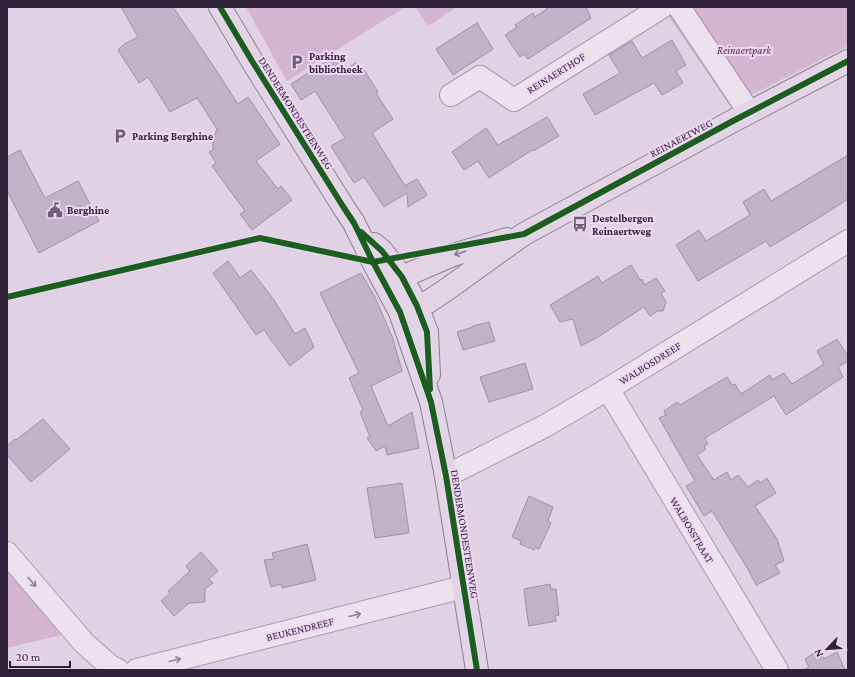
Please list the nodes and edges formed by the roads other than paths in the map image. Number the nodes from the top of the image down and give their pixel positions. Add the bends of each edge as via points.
1 (220, 7) edge
2 (662, 7) edge
3 (679, 7) edge
4 (848, 61) edge
5 (451, 95) dead end
6 (749, 112) junction
7 (524, 234) junction
8 (848, 241) edge
9 (394, 280) junction
10 (409, 309) junction
11 (608, 389) junction
12 (446, 476) junction
13 (7, 553) edge
14 (463, 587) junction
15 (118, 670) edge
16 (137, 670) edge
17 (477, 670) edge
18 (777, 670) edge

1 - 9 main road, DENDERMONDESTEENWEG via 357,228 382,251
2 - 5 street, REINAERTHOF via 514,100 480,76
3 - 6 street
4 - 6 main road, REINAERTWEG
6 - 7 main road, REINAERTWEG
7 -> 9 main road, REINAERTWEG via 453,254
7 - 10 main road, REINAERTWEG via 428,302
8 - 11 street, WALBOSDREEF
9 - 10 main road, DENDERMONDESTEENWEG
10 - 12 main road, DENDERMONDESTEENWEG
11 - 12 street, WALBOSDREEF via 544,426
11 - 18 street, WALBOSSTRAAT
12 - 14 main road, DENDERMONDESTEENWEG
13 -> 15 street via 84,643
16 -> 14 street, BEUKENDREEF
14 - 17 main road, DENDERMONDESTEENWEG

